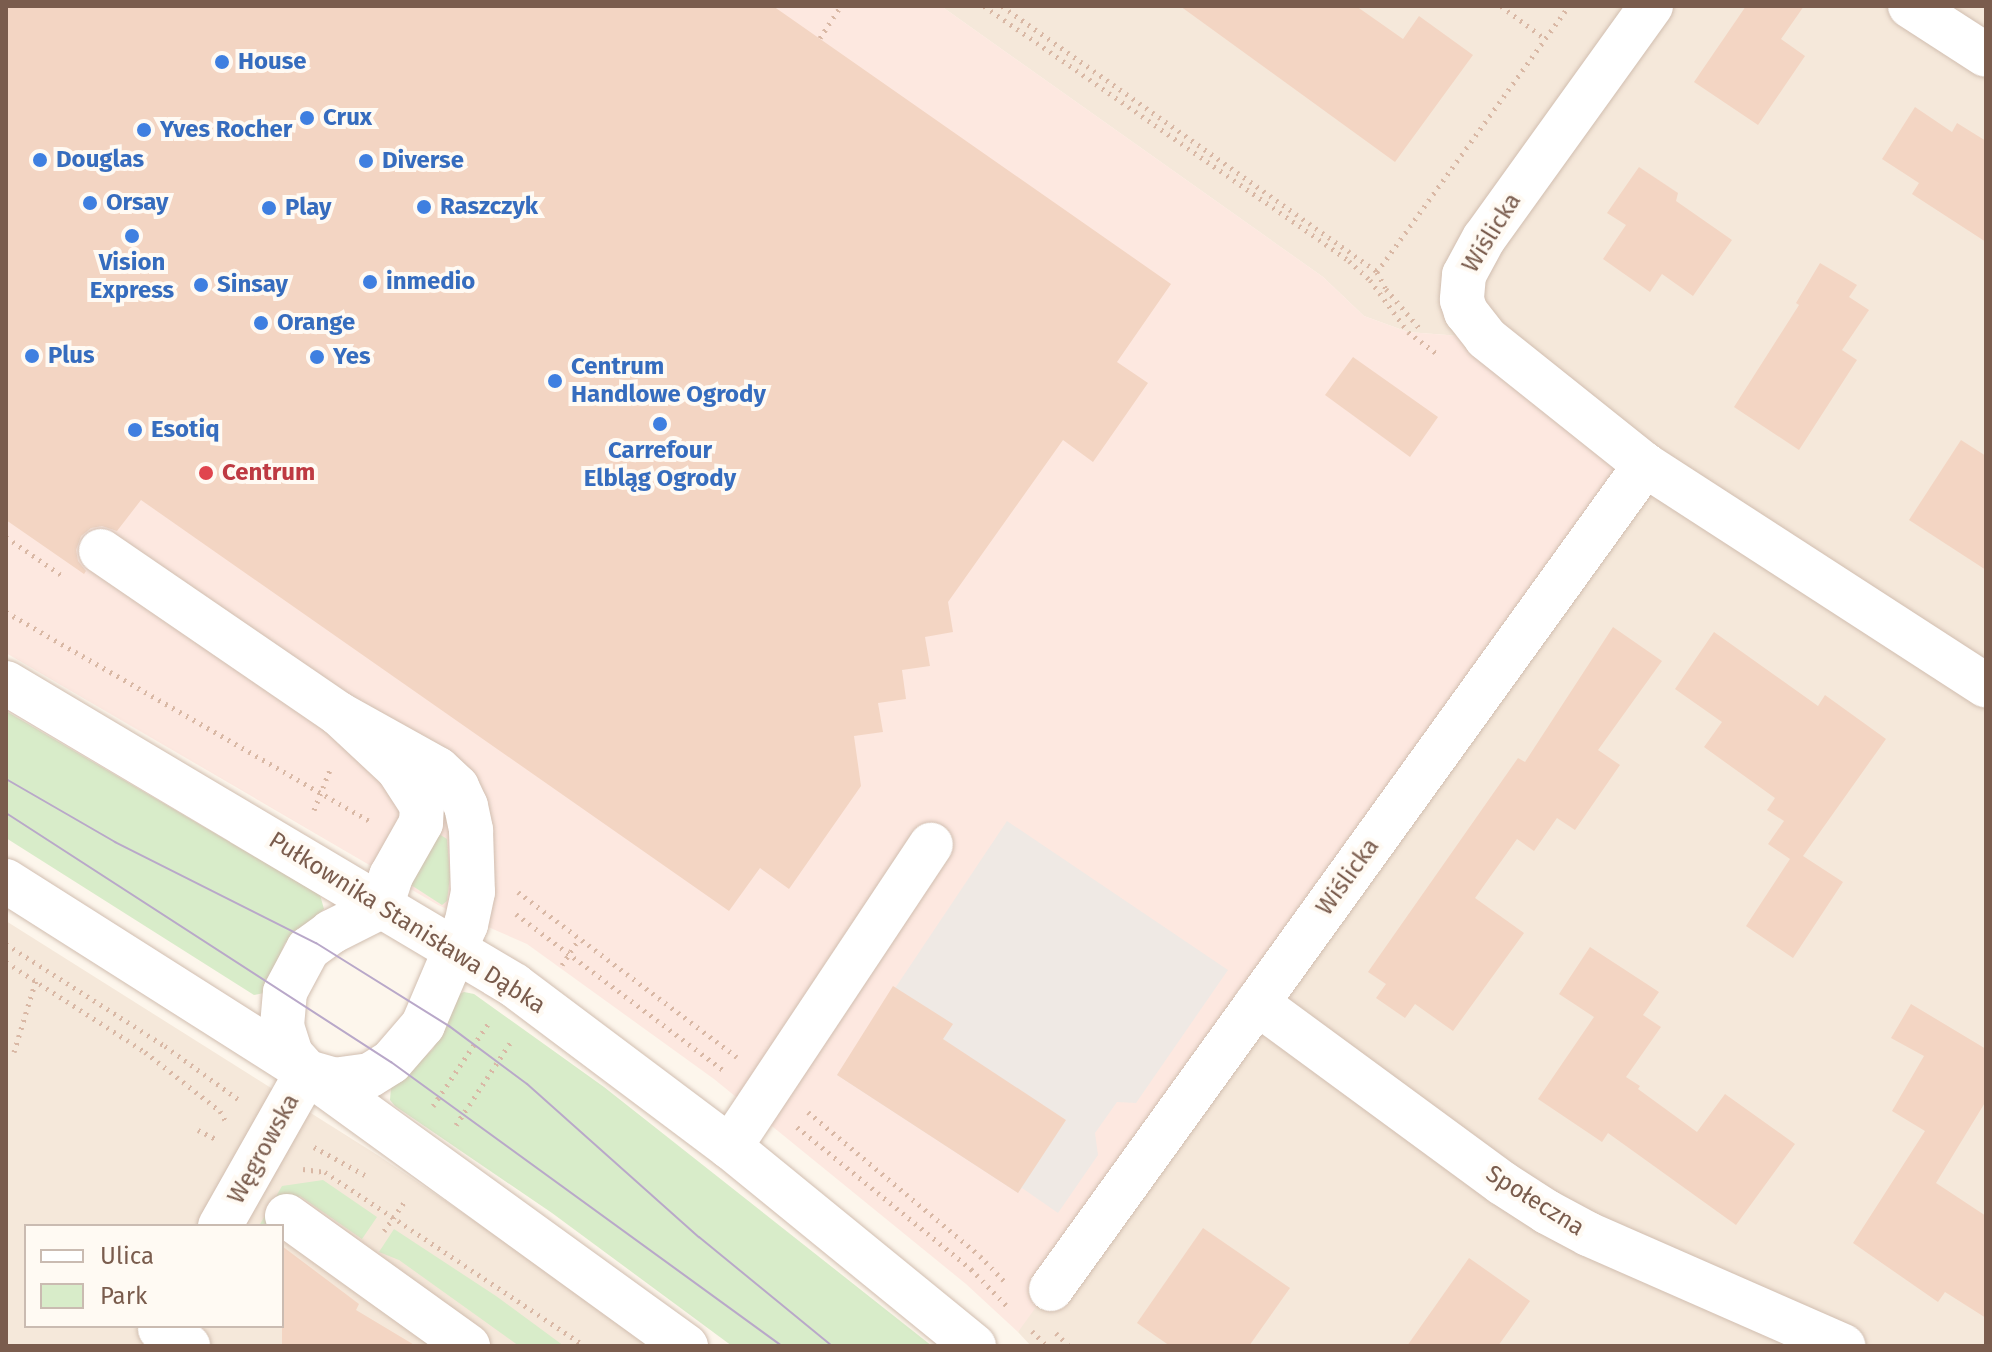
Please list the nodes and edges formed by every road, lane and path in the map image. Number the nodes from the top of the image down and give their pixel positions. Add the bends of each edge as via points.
1 (841, 6) edge
2 (984, 6) edge
3 (1002, 6) edge
4 (1501, 6) edge
5 (1569, 6) edge
6 (1651, 6) edge
7 (1910, 6) edge
8 (820, 38) dead end
9 (1544, 38) junction
10 (1986, 55) edge
11 (1444, 359) dead end
12 (1645, 465) junction
13 (101, 551) dead end
14 (6, 612) edge
15 (6, 683) edge
16 (1986, 686) edge
17 (339, 714) junction
18 (410, 843) junction
19 (931, 845) dead end
20 (472, 869) junction
21 (6, 881) edge
22 (381, 907) junction
23 (546, 937) dead end
24 (579, 939) junction
25 (6, 944) edge
26 (455, 949) junction
27 (36, 980) dead end
28 (526, 994) junction
29 (1257, 1003) junction
30 (14, 1052) dead end
31 (307, 1072) junction
32 (773, 1082) junction
33 (277, 1128) junction
34 (730, 1147) junction
35 (419, 1153) junction
36 (287, 1216) dead end
37 (395, 1216) dead end
38 (221, 1224) edge
39 (1038, 1302) junction
40 (468, 1346) edge
41 (686, 1346) edge
42 (974, 1346) edge
43 (1069, 1346) edge
44 (1843, 1346) edge

1 - 8 path
2 - 11 path via 1349,261 1370,280 1408,332
3 - 9 path via 1377,272
4 - 9 path
5 - 9 path
6 - 12 street, Wiślicka via 1484,238 1462,286 1466,312 1486,338
7 - 10 street
12 - 16 street, Wiślicka
12 - 29 street, Wiślicka
13 - 17 street
14 - 18 path
15 - 22 street, Pułkownika Stanisława Dąbka
17 - 18 street via 417,794 421,823
17 - 20 street via 419,757 457,787 471,830
18 - 22 street
19 - 32 street
20 - 24 path via 507,885
20 - 26 street via 473,892
21 - 31 street
22 - 26 street, Pułkownika Stanisława Dąbka
22 - 31 street via 331,932 308,949 293,972 282,1026 291,1054
23 - 28 path
24 - 28 path
24 - 32 path
25 - 33 path via 165,1046
26 - 28 street, Pułkownika Stanisława Dąbka
26 - 31 street via 423,1025 391,1062 353,1079
27 - 30 path
28 - 34 street, Pułkownika Stanisława Dąbka
28 - 35 path
28 - 35 path
29 - 39 street, Wiślicka
29 - 44 street, Społeczna via 1547,1212
31 - 33 street, Węgrowska
31 - 35 street
32 - 34 street
32 - 39 path
33 - 35 path via 381,1183
33 - 38 street, Węgrowska
34 - 42 street, Pułkownika Stanisława Dąbka
35 - 37 path
35 - 41 street
36 - 40 street
39 - 43 path

